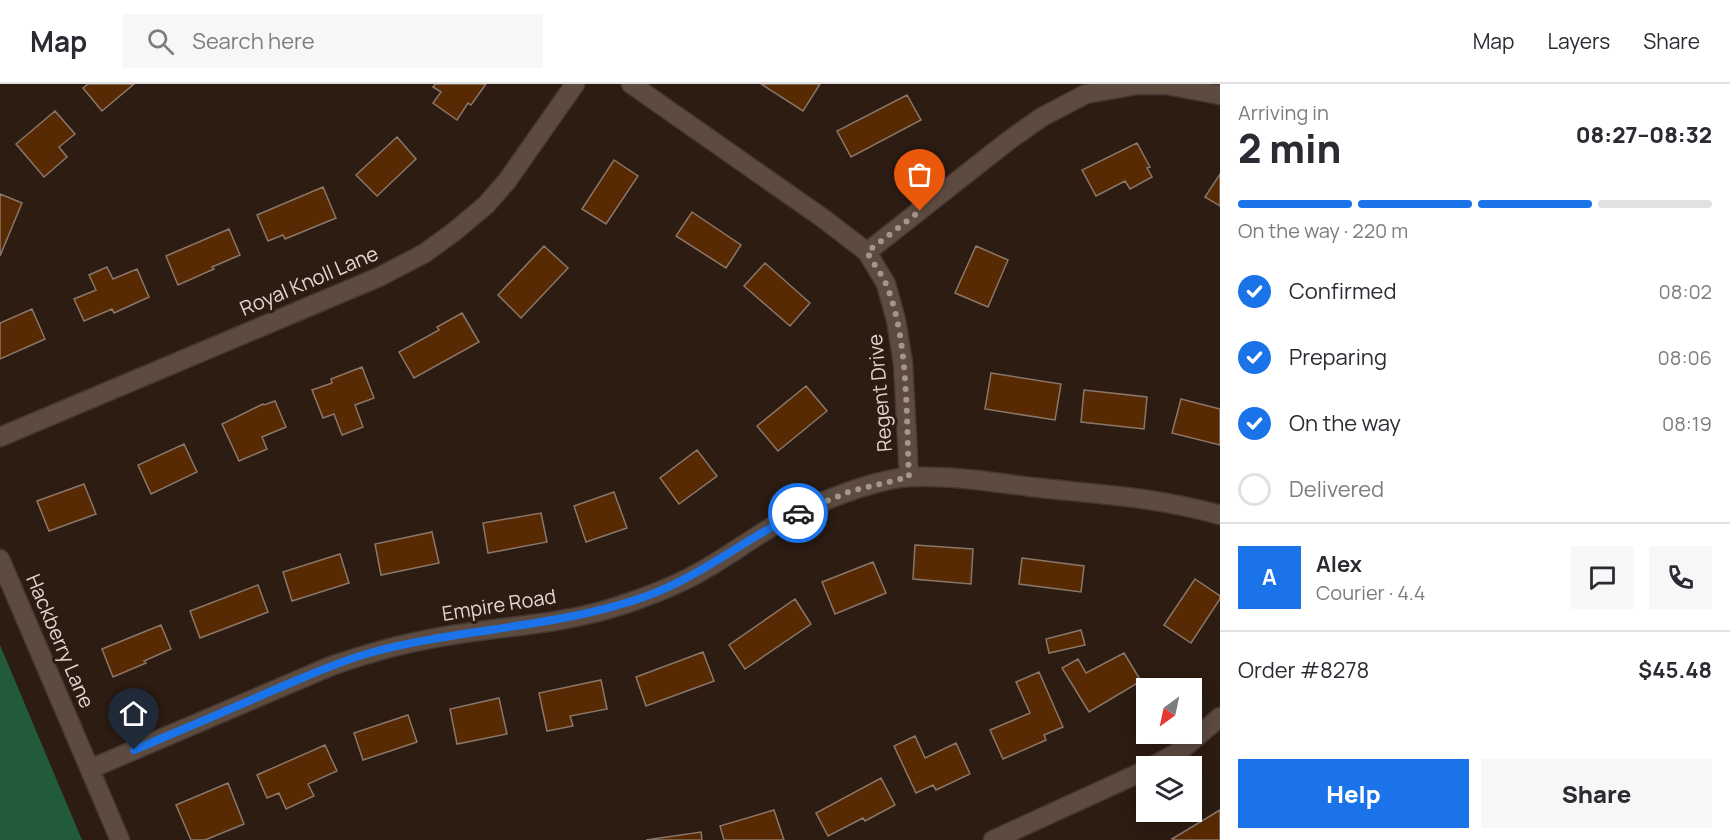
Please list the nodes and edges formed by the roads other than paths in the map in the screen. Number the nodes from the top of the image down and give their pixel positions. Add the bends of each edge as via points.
1 (575, 84) edge
2 (631, 84) edge
3 (1084, 89) edge
4 (1220, 95) edge
5 (867, 252) junction
6 (0, 437) edge
7 (909, 477) junction
8 (1220, 515) edge
9 (0, 559) edge
10 (1220, 717) edge
11 (1171, 756) edge
12 (90, 769) junction
13 (1136, 775) edge
14 (120, 840) edge
15 (993, 840) edge

1 - 6 street, Royal Knoll Lane via 486,205 425,253 379,277
2 - 5 street, Regent Drive
3 - 4 street via 1166,85
3 - 5 street via 1008,141
5 - 7 street, Regent Drive via 886,284 896,320 903,363
7 - 8 street, Regent Drive via 1159,501
7 - 12 street, Empire Road via 851,491 811,506 686,580 646,597 595,612 371,652
9 - 12 street, Hackberry Lane
10 - 11 street
12 - 14 street, Hackberry Lane
13 - 15 street

